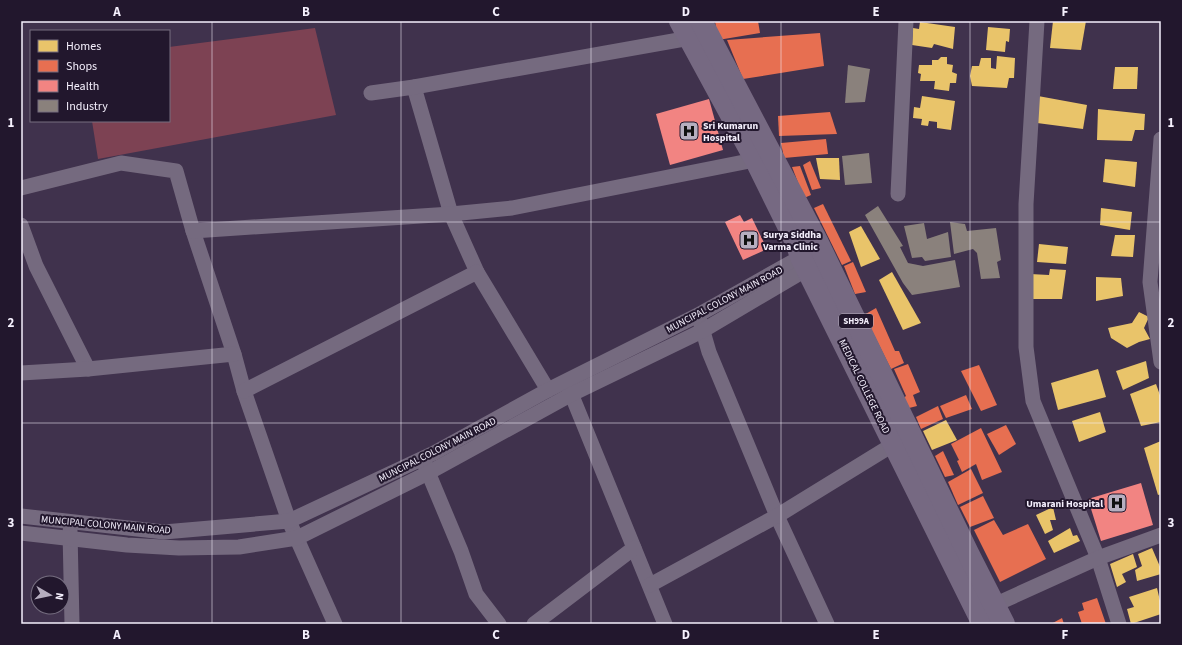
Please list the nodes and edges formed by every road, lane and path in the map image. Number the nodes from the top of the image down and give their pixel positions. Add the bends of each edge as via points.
1 (906, 21) edge
2 (1037, 21) edge
3 (695, 28) edge
4 (414, 87) junction
5 (371, 93) dead end
6 (1161, 139) edge
7 (764, 158) junction
8 (21, 188) edge
9 (898, 194) dead end
10 (451, 214) junction
11 (21, 224) edge
12 (193, 231) junction
13 (818, 243) junction
14 (804, 263) junction
15 (477, 272) junction
16 (698, 315) junction
17 (702, 331) junction
18 (234, 354) junction
19 (1161, 359) edge
20 (88, 370) junction
21 (21, 373) edge
22 (565, 381) junction
23 (548, 390) junction
24 (244, 391) junction
25 (572, 394) junction
26 (894, 444) junction
27 (422, 459) junction
28 (428, 473) junction
29 (21, 516) edge
30 (777, 516) junction
31 (290, 521) junction
32 (70, 522) junction
33 (21, 533) edge
34 (1161, 535) edge
35 (297, 538) junction
36 (70, 539) junction
37 (634, 548) junction
38 (1098, 558) junction
39 (650, 585) junction
40 (994, 604) junction
41 (72, 624) edge
42 (335, 624) edge
43 (500, 624) edge
44 (534, 624) edge
45 (665, 624) edge
46 (827, 624) edge
47 (983, 624) edge
48 (1004, 624) edge
49 (1119, 624) edge

1 - 9 street
2 - 38 street via 1026,204 1026,347 1033,401
3 - 4 street
3 - 7 main road, MEDICAL COLLEGE ROAD / SH99A
4 - 5 street
4 - 10 street
6 - 19 street via 1150,282
7 - 10 street via 512,208
7 - 13 main road, MEDICAL COLLEGE ROAD / SH99A
7 - 14 main road, MEDICAL COLLEGE ROAD / SH99A
8 - 12 street via 121,163 176,171
10 - 12 street
10 - 15 street
11 - 20 street via 36,266
12 - 18 street
13 - 14 street, MUNCIPAL COLONY MAIN ROAD
13 - 40 main road, MEDICAL COLLEGE ROAD / SH99A
14 - 16 street, MUNCIPAL COLONY MAIN ROAD
14 - 17 street
14 - 26 main road, MEDICAL COLLEGE ROAD / SH99A
15 - 23 street
15 - 24 street
16 - 17 street
16 - 22 street, MUNCIPAL COLONY MAIN ROAD
17 - 25 street
17 - 30 street
18 - 20 street
18 - 24 street
20 - 21 street
22 - 23 street, MUNCIPAL COLONY MAIN ROAD
22 - 25 street
23 - 27 street, MUNCIPAL COLONY MAIN ROAD
24 - 31 street
25 - 28 street
25 - 37 street
26 - 30 street
26 - 47 main road, MEDICAL COLLEGE ROAD / SH99A
27 - 28 street
27 - 31 street, MUNCIPAL COLONY MAIN ROAD
28 - 35 street
28 - 43 street via 476,594
29 - 32 street, MUNCIPAL COLONY MAIN ROAD
30 - 39 street
30 - 46 street
31 - 32 street, MUNCIPAL COLONY MAIN ROAD via 164,532
31 - 35 street
32 - 36 street
33 - 36 street
34 - 38 street
35 - 36 street via 239,547 178,548
35 - 42 street
36 - 41 street
37 - 39 street
37 - 44 street
38 - 40 street
38 - 49 street
39 - 45 street
40 - 48 main road, MEDICAL COLLEGE ROAD / SH99A

